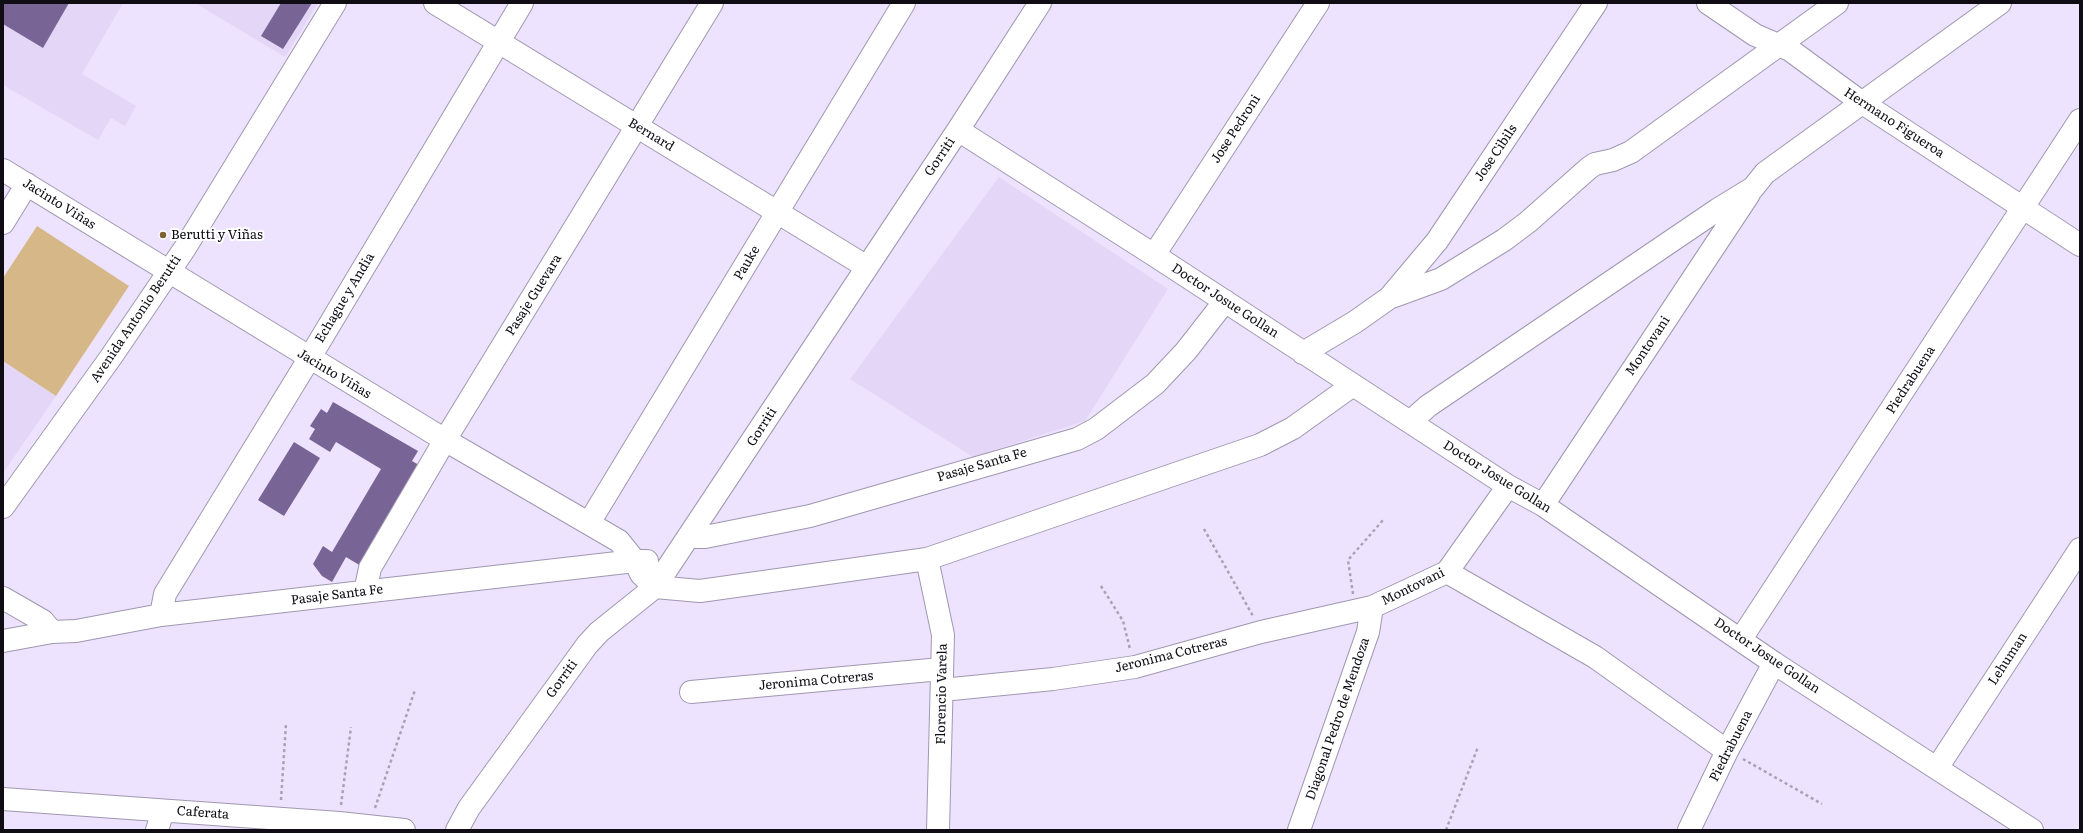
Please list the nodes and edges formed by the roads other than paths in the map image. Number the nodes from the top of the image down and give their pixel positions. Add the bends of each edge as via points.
1 (335, 3) edge
2 (435, 3) edge
3 (522, 3) edge
4 (712, 3) edge
5 (904, 3) edge
6 (1040, 3) edge
7 (1318, 3) edge
8 (1596, 3) edge
9 (1708, 3) edge
10 (1837, 3) edge
11 (2000, 3) edge
12 (498, 41) junction
13 (1780, 45) junction
14 (1861, 102) junction
15 (2080, 120) edge
16 (638, 126) junction
17 (958, 130) junction
18 (3, 170) edge
19 (27, 184) junction
20 (1753, 188) junction
21 (2024, 208) junction
22 (778, 211) junction
23 (3, 223) edge
24 (2080, 245) edge
25 (1154, 255) junction
26 (867, 267) junction
27 (169, 271) junction
28 (1389, 298) junction
29 (1225, 302) junction
30 (1303, 353) junction
31 (309, 358) junction
32 (1353, 385) junction
33 (1410, 422) junction
34 (445, 440) junction
35 (1508, 486) junction
36 (1543, 504) junction
37 (3, 507) edge
38 (589, 523) junction
39 (689, 537) junction
40 (2080, 549) edge
41 (927, 559) junction
42 (635, 561) junction
43 (672, 562) junction
44 (1447, 572) junction
45 (655, 587) junction
46 (365, 592) junction
47 (3, 598) edge
48 (1364, 608) junction
49 (161, 615) junction
50 (52, 632) junction
51 (1741, 639) junction
52 (3, 641) edge
53 (1774, 663) junction
54 (942, 680) junction
55 (691, 692) dead end
56 (1727, 750) junction
57 (1937, 768) junction
58 (3, 799) edge
59 (160, 820) edge
60 (404, 830) edge
61 (457, 830) edge
62 (938, 830) edge
63 (1299, 830) edge
64 (1689, 830) edge
65 (2032, 830) edge

1 - 27 street, Avenida Antonio Berutti
2 - 12 street, Bernard
3 - 12 street, Echague y Andia
4 - 16 street, Pasaje Guevara
5 - 22 street, Pauke
6 - 17 street, Gorriti
7 - 25 street, Jose Pedroni
8 - 28 street, Jose Cibils via 1437,241
9 - 13 street, Hermano Figueroa via 1755,35
10 - 13 street
11 - 14 street
12 - 16 street, Bernard
12 - 31 street, Echague y Andia
13 - 14 street, Hermano Figueroa
13 - 28 street via 1631,152 1589,168 1504,240 1441,279
14 - 20 street via 1765,173
14 - 21 street, Hermano Figueroa
15 - 21 street, Piedrabuena
16 - 22 street, Bernard
16 - 34 street, Pasaje Guevara
17 - 25 street, Doctor Josue Gollan
17 - 26 street, Gorriti
18 - 19 street, Jacinto Viñas
19 - 23 street
19 - 27 street, Jacinto Viñas
20 - 33 street via 1710,214 1428,406
20 - 36 street, Montovani
21 - 24 street, Hermano Figueroa
21 - 51 street, Piedrabuena
22 - 26 street, Bernard
22 - 38 street, Pauke
25 - 29 street, Doctor Josue Gollan
26 - 39 street, Gorriti
27 - 31 street, Jacinto Viñas
27 - 37 street, Avenida Antonio Berutti via 111,357
28 - 30 street
29 - 30 street, Doctor Josue Gollan
29 - 39 street, Pasaje Santa Fe via 1155,384 1096,429 1076,438 810,516 705,537
30 - 32 street, Doctor Josue Gollan
31 - 34 street, Jacinto Viñas
31 - 49 street, Echague y Andia via 165,594
32 - 33 street, Doctor Josue Gollan
32 - 41 street via 1293,428 1260,445
33 - 35 street, Doctor Josue Gollan
34 - 38 street, Jacinto Viñas
34 - 46 street, Pasaje Guevara via 370,568
35 - 36 street, Doctor Josue Gollan
35 - 44 street, Montovani
36 - 51 street, Doctor Josue Gollan
38 - 42 street, Jacinto Viñas via 618,540
39 - 43 street, Gorriti
40 - 57 street, Lehuman
41 - 45 street via 700,591
41 - 54 street, Florencio Varela via 943,635
42 - 43 street, Pasaje Santa Fe
42 - 45 street, Jacinto Viñas via 641,574
42 - 46 street, Pasaje Santa Fe
43 - 45 street, Gorriti
44 - 48 street, Montovani
44 - 56 street via 1595,657
45 - 61 street, Gorriti via 599,632 587,645 469,808
46 - 49 street, Pasaje Santa Fe
47 - 50 street via 43,621
48 - 54 street, Jeronima Cotreras via 1261,632 1135,667 1053,680
48 - 63 street, Diagonal Pedro de Mendoza via 1368,632
49 - 50 street, Pasaje Santa Fe via 76,631
50 - 52 street, Pasaje Santa Fe
51 - 53 street, Doctor Josue Gollan
53 - 56 street, Piedrabuena
53 - 57 street, Doctor Josue Gollan
54 - 55 street, Jeronima Cotreras
54 - 62 street, Florencio Varela
56 - 64 street, Piedrabuena
57 - 65 street, Doctor Josue Gollan
58 - 59 street, Caferata
59 - 60 street, Caferata via 280,819

